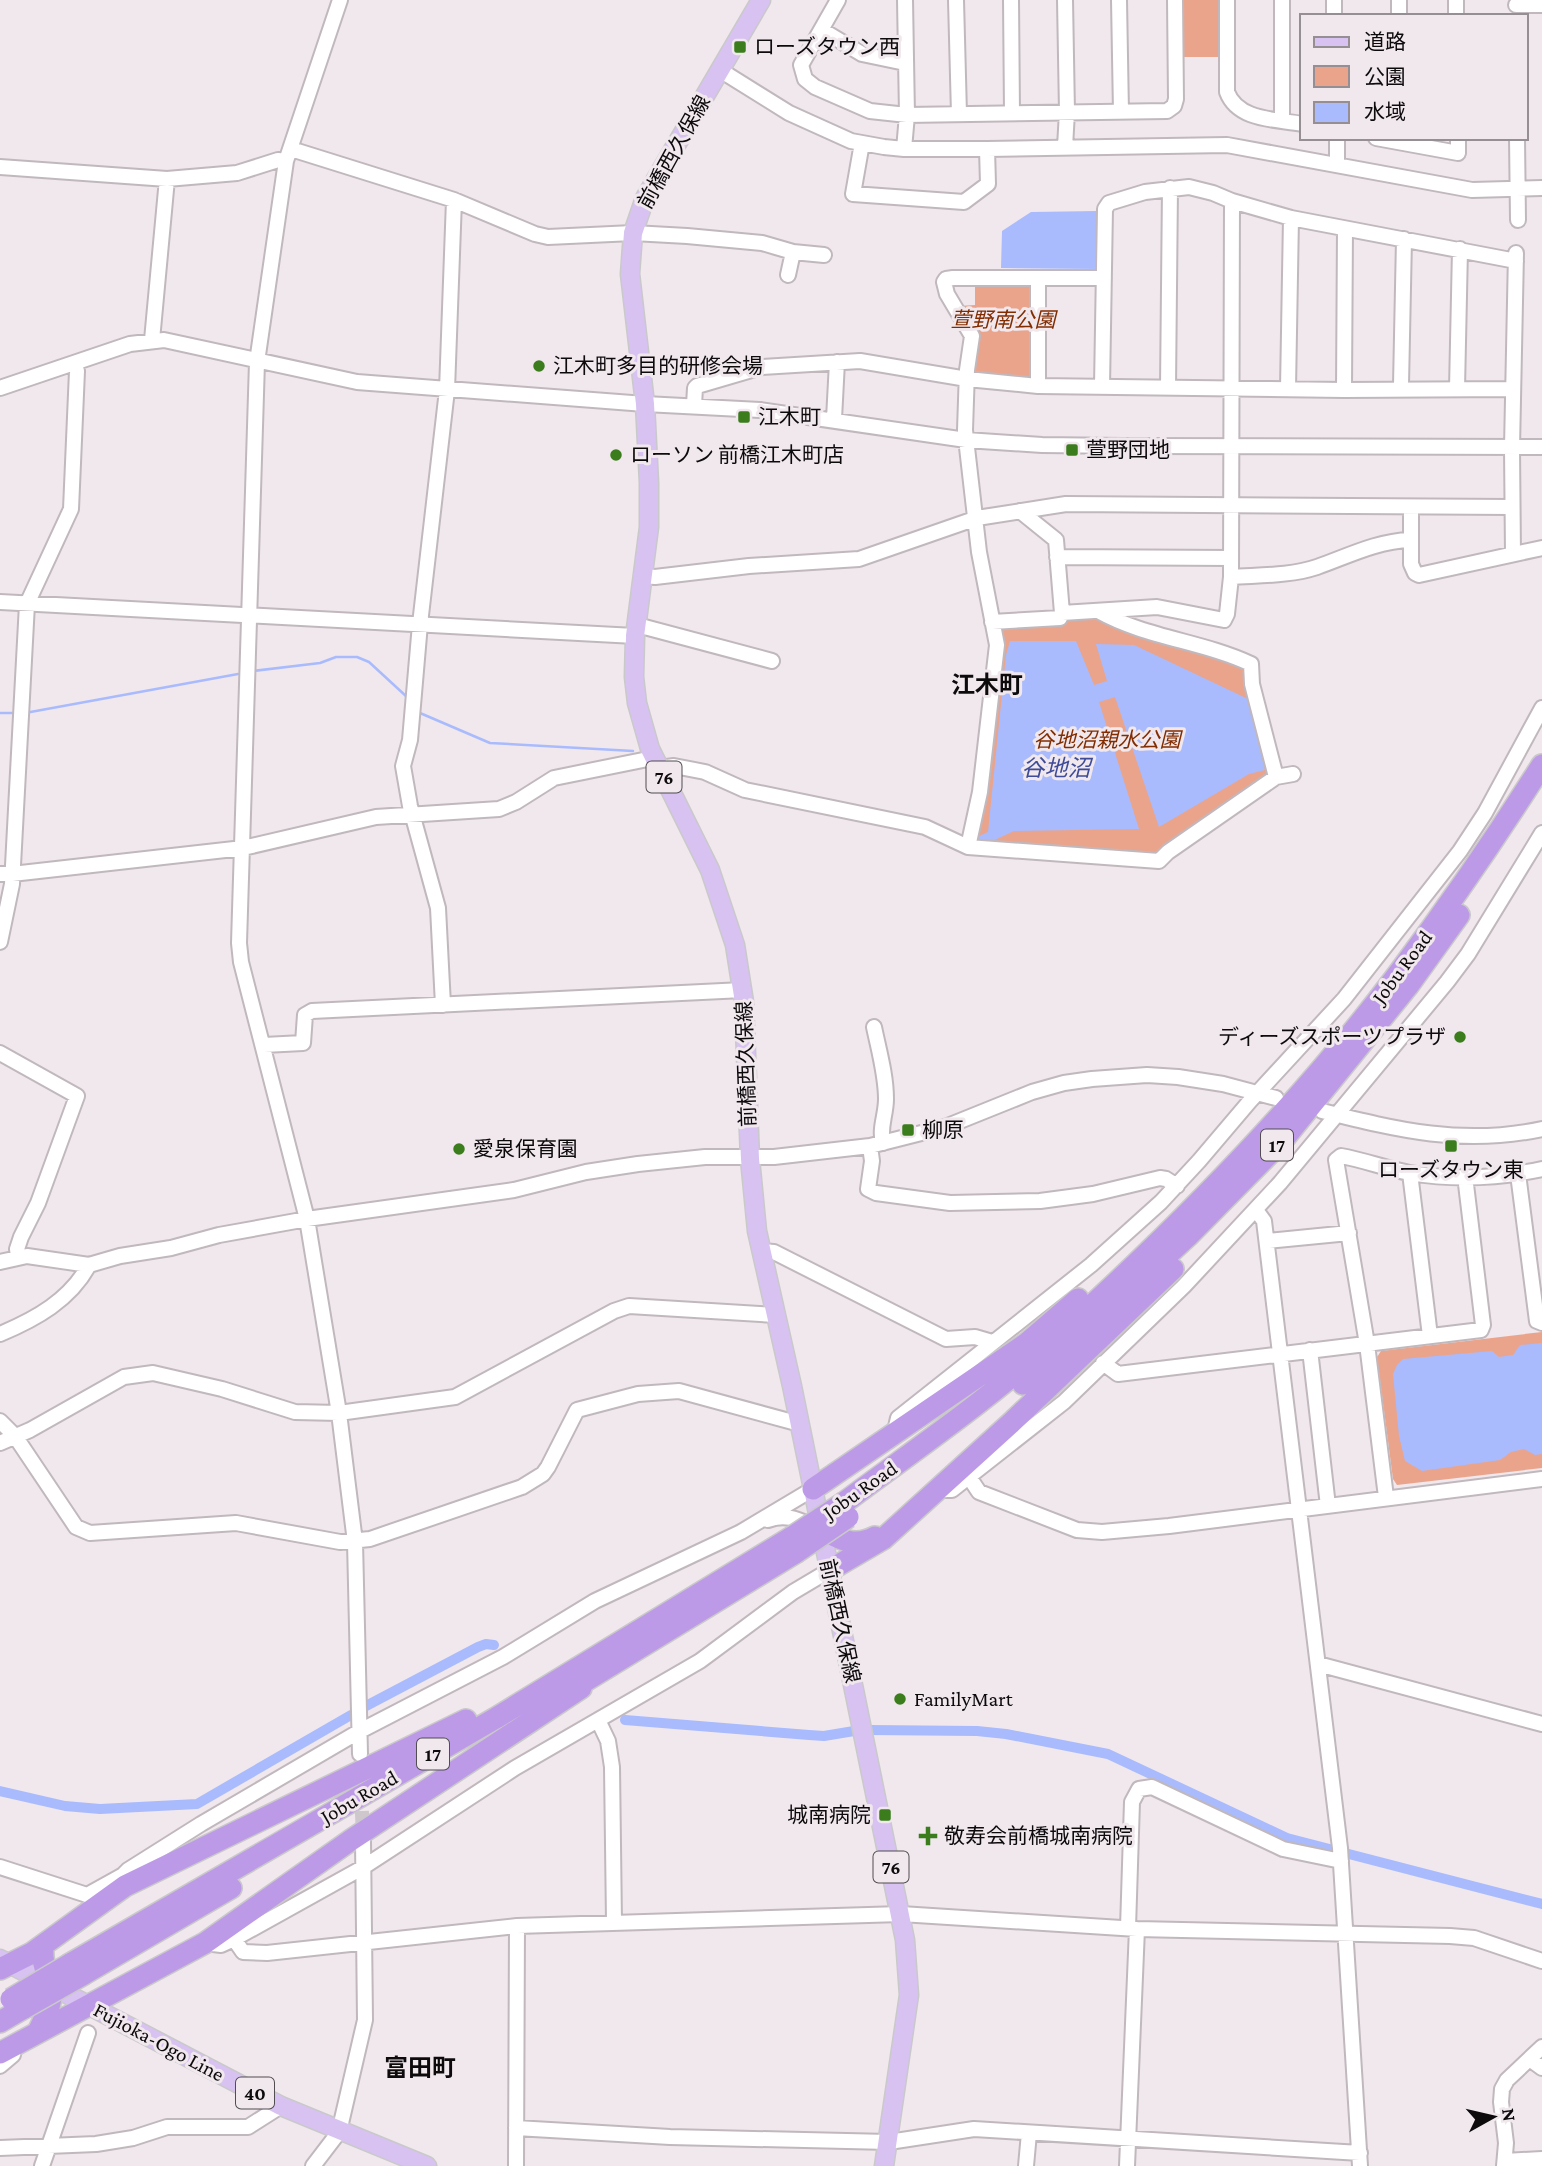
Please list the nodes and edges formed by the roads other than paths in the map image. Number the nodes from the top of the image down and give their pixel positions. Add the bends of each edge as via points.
1 (340, 0) edge
2 (761, 0) edge
3 (838, 0) edge
4 (905, 0) edge
5 (956, 0) edge
6 (1011, 0) edge
7 (1065, 0) edge
8 (1119, 0) edge
9 (1175, 0) edge
10 (1227, 0) edge
11 (1282, 0) edge
12 (1542, 5) edge
13 (1516, 7) edge
14 (822, 30) junction
15 (905, 63) junction
16 (720, 69) junction
17 (1012, 112) junction
18 (1067, 112) junction
19 (1121, 112) junction
20 (907, 114) junction
21 (959, 114) junction
22 (1282, 120) junction
23 (1300, 124) edge
24 (1337, 140) edge
25 (1458, 140) edge
26 (1517, 140) edge
27 (1400, 141) edge
28 (862, 143) junction
29 (1065, 147) junction
30 (904, 149) junction
31 (987, 149) junction
32 (288, 155) junction
33 (1337, 165) junction
34 (0, 167) edge
35 (167, 179) junction
36 (1170, 188) junction
37 (1542, 188) edge
38 (1518, 189) junction
39 (454, 200) junction
40 (1232, 201) junction
41 (1291, 218) junction
42 (1518, 220) dead end
43 (1345, 229) junction
44 (633, 233) junction
45 (1404, 239) junction
46 (1460, 249) junction
47 (793, 252) junction
48 (824, 255) dead end
49 (788, 275) dead end
50 (1104, 278) junction
51 (1038, 279) junction
52 (152, 340) junction
53 (257, 362) junction
54 (837, 362) junction
55 (74, 363) junction
56 (967, 379) junction
57 (1401, 385) dead end
58 (1038, 386) junction
59 (1102, 387) junction
60 (0, 388) edge
61 (1167, 388) junction
62 (1232, 388) junction
63 (1288, 389) junction
64 (1457, 389) junction
65 (1513, 389) junction
66 (447, 390) junction
67 (1344, 390) junction
68 (645, 404) junction
69 (694, 405) junction
70 (834, 419) junction
71 (966, 440) junction
72 (1231, 446) junction
73 (1542, 447) edge
74 (1512, 448) junction
75 (1230, 505) junction
76 (1411, 507) junction
77 (1511, 507) junction
78 (1020, 511) junction
79 (977, 518) junction
80 (1410, 540) junction
81 (1542, 548) edge
82 (1513, 554) junction
83 (1057, 557) junction
84 (1231, 558) junction
85 (644, 576) junction
86 (1231, 577) junction
87 (0, 602) edge
88 (27, 604) junction
89 (1095, 609) junction
90 (1062, 613) junction
91 (249, 615) junction
92 (992, 622) junction
93 (420, 624) junction
94 (636, 630) junction
95 (772, 661) dead end
96 (1542, 708) edge
97 (656, 763) junction
98 (1542, 765) edge
99 (1293, 774) dead end
100 (1276, 777) junction
101 (1542, 791) edge
102 (414, 814) junction
103 (1542, 833) edge
104 (968, 847) junction
105 (243, 848) junction
106 (6, 874) edge
107 (0, 942) edge
108 (743, 990) junction
109 (443, 1005) junction
110 (874, 1027) dead end
111 (264, 1045) junction
112 (0, 1052) edge
113 (1258, 1093) junction
114 (1276, 1098) dead end
115 (1329, 1112) junction
116 (1542, 1129) edge
117 (1283, 1140) junction
118 (1256, 1142) junction
119 (876, 1145) junction
120 (750, 1159) junction
121 (1542, 1169) edge
122 (1410, 1173) junction
123 (1518, 1174) junction
124 (1465, 1176) junction
125 (1177, 1186) junction
126 (1256, 1210) junction
127 (307, 1219) junction
128 (1349, 1233) junction
129 (1267, 1241) junction
130 (761, 1251) junction
131 (18, 1256) junction
132 (0, 1262) edge
133 (89, 1265) junction
134 (776, 1315) junction
135 (1542, 1323) edge
136 (0, 1334) edge
137 (1430, 1336) junction
138 (992, 1342) junction
139 (1367, 1344) junction
140 (1310, 1350) junction
141 (1281, 1354) junction
142 (1103, 1363) junction
143 (339, 1413) junction
144 (0, 1421) edge
145 (800, 1424) junction
146 (895, 1431) junction
147 (15, 1436) junction
148 (0, 1443) edge
149 (969, 1477) junction
150 (1542, 1479) edge
151 (813, 1489) junction
152 (937, 1490) junction
153 (1386, 1497) junction
154 (1328, 1506) junction
155 (847, 1509) junction
156 (1300, 1510) junction
157 (901, 1522) junction
158 (821, 1530) junction
159 (741, 1532) junction
160 (355, 1542) junction
161 (794, 1545) junction
162 (830, 1570) junction
163 (1318, 1664) junction
164 (595, 1675) junction
165 (561, 1678) junction
166 (598, 1720) junction
167 (1542, 1724) edge
168 (360, 1731) junction
169 (360, 1754) dead end
170 (363, 1840) tunnel mouth
171 (1341, 1861) junction
172 (0, 1867) edge
173 (362, 1868) junction
174 (124, 1881) junction
175 (901, 1913) junction
176 (614, 1922) junction
177 (517, 1926) junction
178 (1132, 1929) junction
179 (1346, 1934) junction
180 (234, 1939) junction
181 (365, 1942) junction
182 (205, 1943) junction
183 (43, 1945) junction
184 (1542, 1961) edge
185 (2, 1964) edge
186 (77, 1969) junction
187 (50, 1985) junction
188 (12, 2004) edge
189 (90, 2005) junction
190 (0, 2022) edge
191 (38, 2032) junction
192 (88, 2032) dead end
193 (1542, 2047) edge
194 (7, 2050) edge
195 (1536, 2064) edge
196 (0, 2066) edge
197 (281, 2106) junction
198 (516, 2128) junction
199 (339, 2132) junction
200 (1028, 2133) junction
201 (1128, 2139) junction
202 (889, 2142) junction
203 (48, 2144) junction
204 (0, 2148) edge
205 (1360, 2159) edge
206 (1542, 2159) edge
207 (1504, 2163) edge
208 (42, 2166) edge
209 (313, 2166) edge
210 (427, 2166) edge
211 (516, 2166) edge
212 (884, 2166) edge
213 (1026, 2166) edge
214 (1127, 2166) edge

1 - 32 street
2 - 16 main road, 前橋西久保線 / 76
3 - 14 street
4 - 15 street
5 - 21 street
6 - 17 street
7 - 18 street
8 - 19 street
9 - 19 street via 1174,106 1167,111
10 - 22 street via 1230,99 1244,113
11 - 22 street
12 - 13 street
14 - 15 street via 862,54
14 - 20 street via 801,65 805,79 870,111
15 - 20 street
16 - 28 street via 789,113
16 - 44 main road, 前橋西久保線 / 76 via 645,198
17 - 18 street
17 - 21 street
18 - 19 street
18 - 29 street
20 - 21 street
20 - 30 street
22 - 23 street
24 - 33 street
25 - 27 street via 1458,153
26 - 38 street
28 - 30 street
28 - 31 street via 853,194 964,202 988,184
29 - 31 street
29 - 33 street via 1227,145
30 - 31 street
32 - 35 street via 237,173
32 - 39 street
32 - 53 street
33 - 38 street via 1472,190
34 - 35 street
35 - 52 street
36 - 40 street via 1213,192
36 - 50 street via 1109,203 1105,209
36 - 61 street
37 - 38 street
38 - 42 street
39 - 44 street via 548,237
39 - 66 street
40 - 41 street
40 - 62 street
41 - 43 street
41 - 63 street
43 - 45 street
43 - 67 street
44 - 47 street via 762,243
44 - 68 main road, 前橋西久保線 / 76 via 630,274
45 - 46 street
45 - 57 street
46 - 64 street
46 - 65 street via 1516,257
47 - 48 street
47 - 49 street
50 - 51 street
50 - 59 street
51 - 56 street via 946,279 947,294 972,336
51 - 58 street
52 - 53 street
52 - 55 street
53 - 66 street via 357,382
53 - 91 street
54 - 56 street via 881,363
54 - 69 street via 762,366 731,374 697,386
54 - 70 street
55 - 60 street
55 - 88 street via 71,509
56 - 58 street
56 - 71 street
58 - 59 street
59 - 61 street
61 - 62 street
62 - 63 street
62 - 72 street
63 - 67 street
64 - 65 street
64 - 67 street
65 - 74 street
66 - 68 street
66 - 93 street
68 - 69 street
68 - 85 main road, 前橋西久保線 / 76 via 649,527
69 - 70 street
70 - 71 street
71 - 72 street
71 - 79 street
72 - 74 street
72 - 75 street
73 - 74 street
74 - 77 street
75 - 76 street
75 - 78 street via 1066,504
75 - 84 street
76 - 77 street
76 - 80 street
77 - 82 street
78 - 79 street
78 - 83 street via 1055,540
79 - 85 street via 859,559
79 - 92 street
80 - 82 street via 1411,564 1419,575
80 - 86 street via 1361,549 1315,568
81 - 82 street
83 - 84 street
83 - 90 street
84 - 86 street
85 - 94 main road, 前橋西久保線 / 76
86 - 89 street via 1224,620 1157,607
87 - 88 street
88 - 91 street
88 - 106 street
89 - 90 street
89 - 100 street via 1138,629 1228,653 1251,664
90 - 92 street via 1060,618
91 - 93 street
91 - 105 street
92 - 104 street via 997,646 980,792
93 - 94 street
93 - 102 street via 410,740 403,766
94 - 95 street
94 - 97 main road, 前橋西久保線 / 76 via 637,704
96 - 113 street via 1460,851 1345,999
97 - 102 street via 554,778 499,809
97 - 104 street via 705,772 745,790 925,827
97 - 108 main road, 前橋西久保線 / 76 via 718,890
98 - 118 highway, Jobu Road / 17 via 1471,875 1397,975
99 - 100 street
100 - 104 street via 1159,861
101 - 117 highway, Jobu Road / 17 via 1408,985
102 - 105 street via 376,817
102 - 109 street via 439,916
103 - 115 street via 1447,982
105 - 106 street
105 - 111 street via 240,953
106 - 107 street
108 - 109 street
108 - 120 main road, 前橋西久保線 / 76
109 - 111 street via 312,1011 305,1015 303,1043
110 - 119 street via 886,1090
111 - 127 street
112 - 131 street via 77,1096 21,1237
113 - 114 street
113 - 119 street via 1178,1077 1092,1079 1032,1092 945,1127
113 - 125 street
115 - 116 street via 1387,1128 1452,1137
115 - 126 street
117 - 152 highway via 1240,1196 1171,1271
117 - 155 highway, Jobu Road / 17 via 1057,1357 949,1442
118 - 146 highway via 1027,1343
118 - 155 highway, Jobu Road / 17 via 1150,1251 1053,1341
119 - 120 street
119 - 125 street via 868,1189 876,1193 950,1203 1040,1201 1160,1178
120 - 127 street via 705,1157 638,1164 514,1190
120 - 130 main road, 前橋西久保線 / 76
121 - 123 street
122 - 124 street
122 - 128 street via 1338,1157
122 - 137 street
123 - 124 street
123 - 135 street via 1537,1321
124 - 137 street via 1483,1325 1481,1330
125 - 138 street via 1091,1265
126 - 129 street via 1264,1222
126 - 142 street
127 - 133 street
127 - 143 street
128 - 129 street
128 - 139 street
129 - 141 street
130 - 134 main road, 前橋西久保線 / 76
130 - 138 street via 774,1252 947,1339 975,1337
131 - 132 street
131 - 133 street
133 - 136 street via 55,1304
134 - 143 street via 629,1306 455,1397
134 - 145 main road, 前橋西久保線 / 76
137 - 139 street
138 - 146 street via 898,1418
139 - 140 street
139 - 153 street
140 - 141 street
140 - 154 street
141 - 142 street via 1118,1374
141 - 156 street
142 - 149 street via 1064,1402
143 - 147 street via 295,1412 153,1373 124,1377
143 - 160 street
144 - 147 street
145 - 151 main road, 前橋西久保線 / 76
145 - 160 street via 680,1391 652,1392 577,1410 548,1467 523,1487
146 - 151 highway
147 - 148 street
147 - 160 street via 76,1527 90,1533 236,1523
149 - 152 street via 953,1490
149 - 156 street via 979,1492 1077,1530 1102,1532
150 - 153 street
151 - 158 main road, 前橋西久保線 / 76
151 - 159 street
152 - 157 highway
153 - 154 street
154 - 156 street
155 - 161 highway, Jobu Road / 17, bridge
156 - 163 street
157 - 158 highway via 860,1543
157 - 162 highway via 883,1539
158 - 159 street via 780,1516
158 - 162 main road, 前橋西久保線 / 76
159 - 168 street via 595,1601 503,1657
160 - 168 street
161 - 164 highway, Jobu Road / 17
161 - 165 highway, Jobu Road / 17
162 - 166 street via 700,1661
162 - 175 main road, 前橋西久保線 / 76
163 - 167 street
163 - 171 street
164 - 182 highway, 17 via 571,1696 351,1840
164 - 186 highway, Jobu Road / 17
165 - 174 highway, 17
165 - 186 highway, Jobu Road / 17
166 - 173 street via 484,1787
166 - 176 street via 608,1741 612,1767
168 - 169 street
168 - 174 street via 201,1824
170 - 173 street
171 - 178 street via 1283,1849 1152,1787 1139,1789 1132,1802
171 - 179 street
172 - 174 street via 87,1895
173 - 180 street
173 - 181 street
174 - 183 highway, 17
175 - 176 street
175 - 178 street
175 - 202 main road, 前橋西久保線 / 76 via 909,1996
176 - 177 street
177 - 181 street
177 - 198 street
178 - 179 street
178 - 201 street
179 - 184 street via 1474,1938
179 - 205 street
180 - 181 street via 248,1954
180 - 182 street via 221,1945
181 - 199 street via 365,2020
182 - 189 highway, 17
183 - 185 highway, 17
183 - 187 highway via 43,1967
185 - 187 main road, Fujioka-Ogo Line / 40
186 - 188 highway, Jobu Road / 17, bridge
187 - 189 main road, Fujioka-Ogo Line / 40
187 - 191 highway via 49,2007
188 - 190 highway, Jobu Road / 17
189 - 191 highway, 17
189 - 197 main road, Fujioka-Ogo Line / 40
191 - 194 highway, 17
192 - 203 street
193 - 195 street
194 - 196 street via 13,2055
195 - 207 street via 1507,2080 1502,2089
197 - 199 main road, Fujioka-Ogo Line / 40
197 - 203 street via 248,2127 167,2127 96,2144
198 - 202 street
198 - 211 street
199 - 209 street
199 - 210 main road, Fujioka-Ogo Line / 40
200 - 201 street
200 - 202 street via 974,2129
200 - 213 street
201 - 205 street
201 - 214 street
202 - 212 main road, 前橋西久保線 / 76
203 - 204 street
203 - 208 street
206 - 207 street

